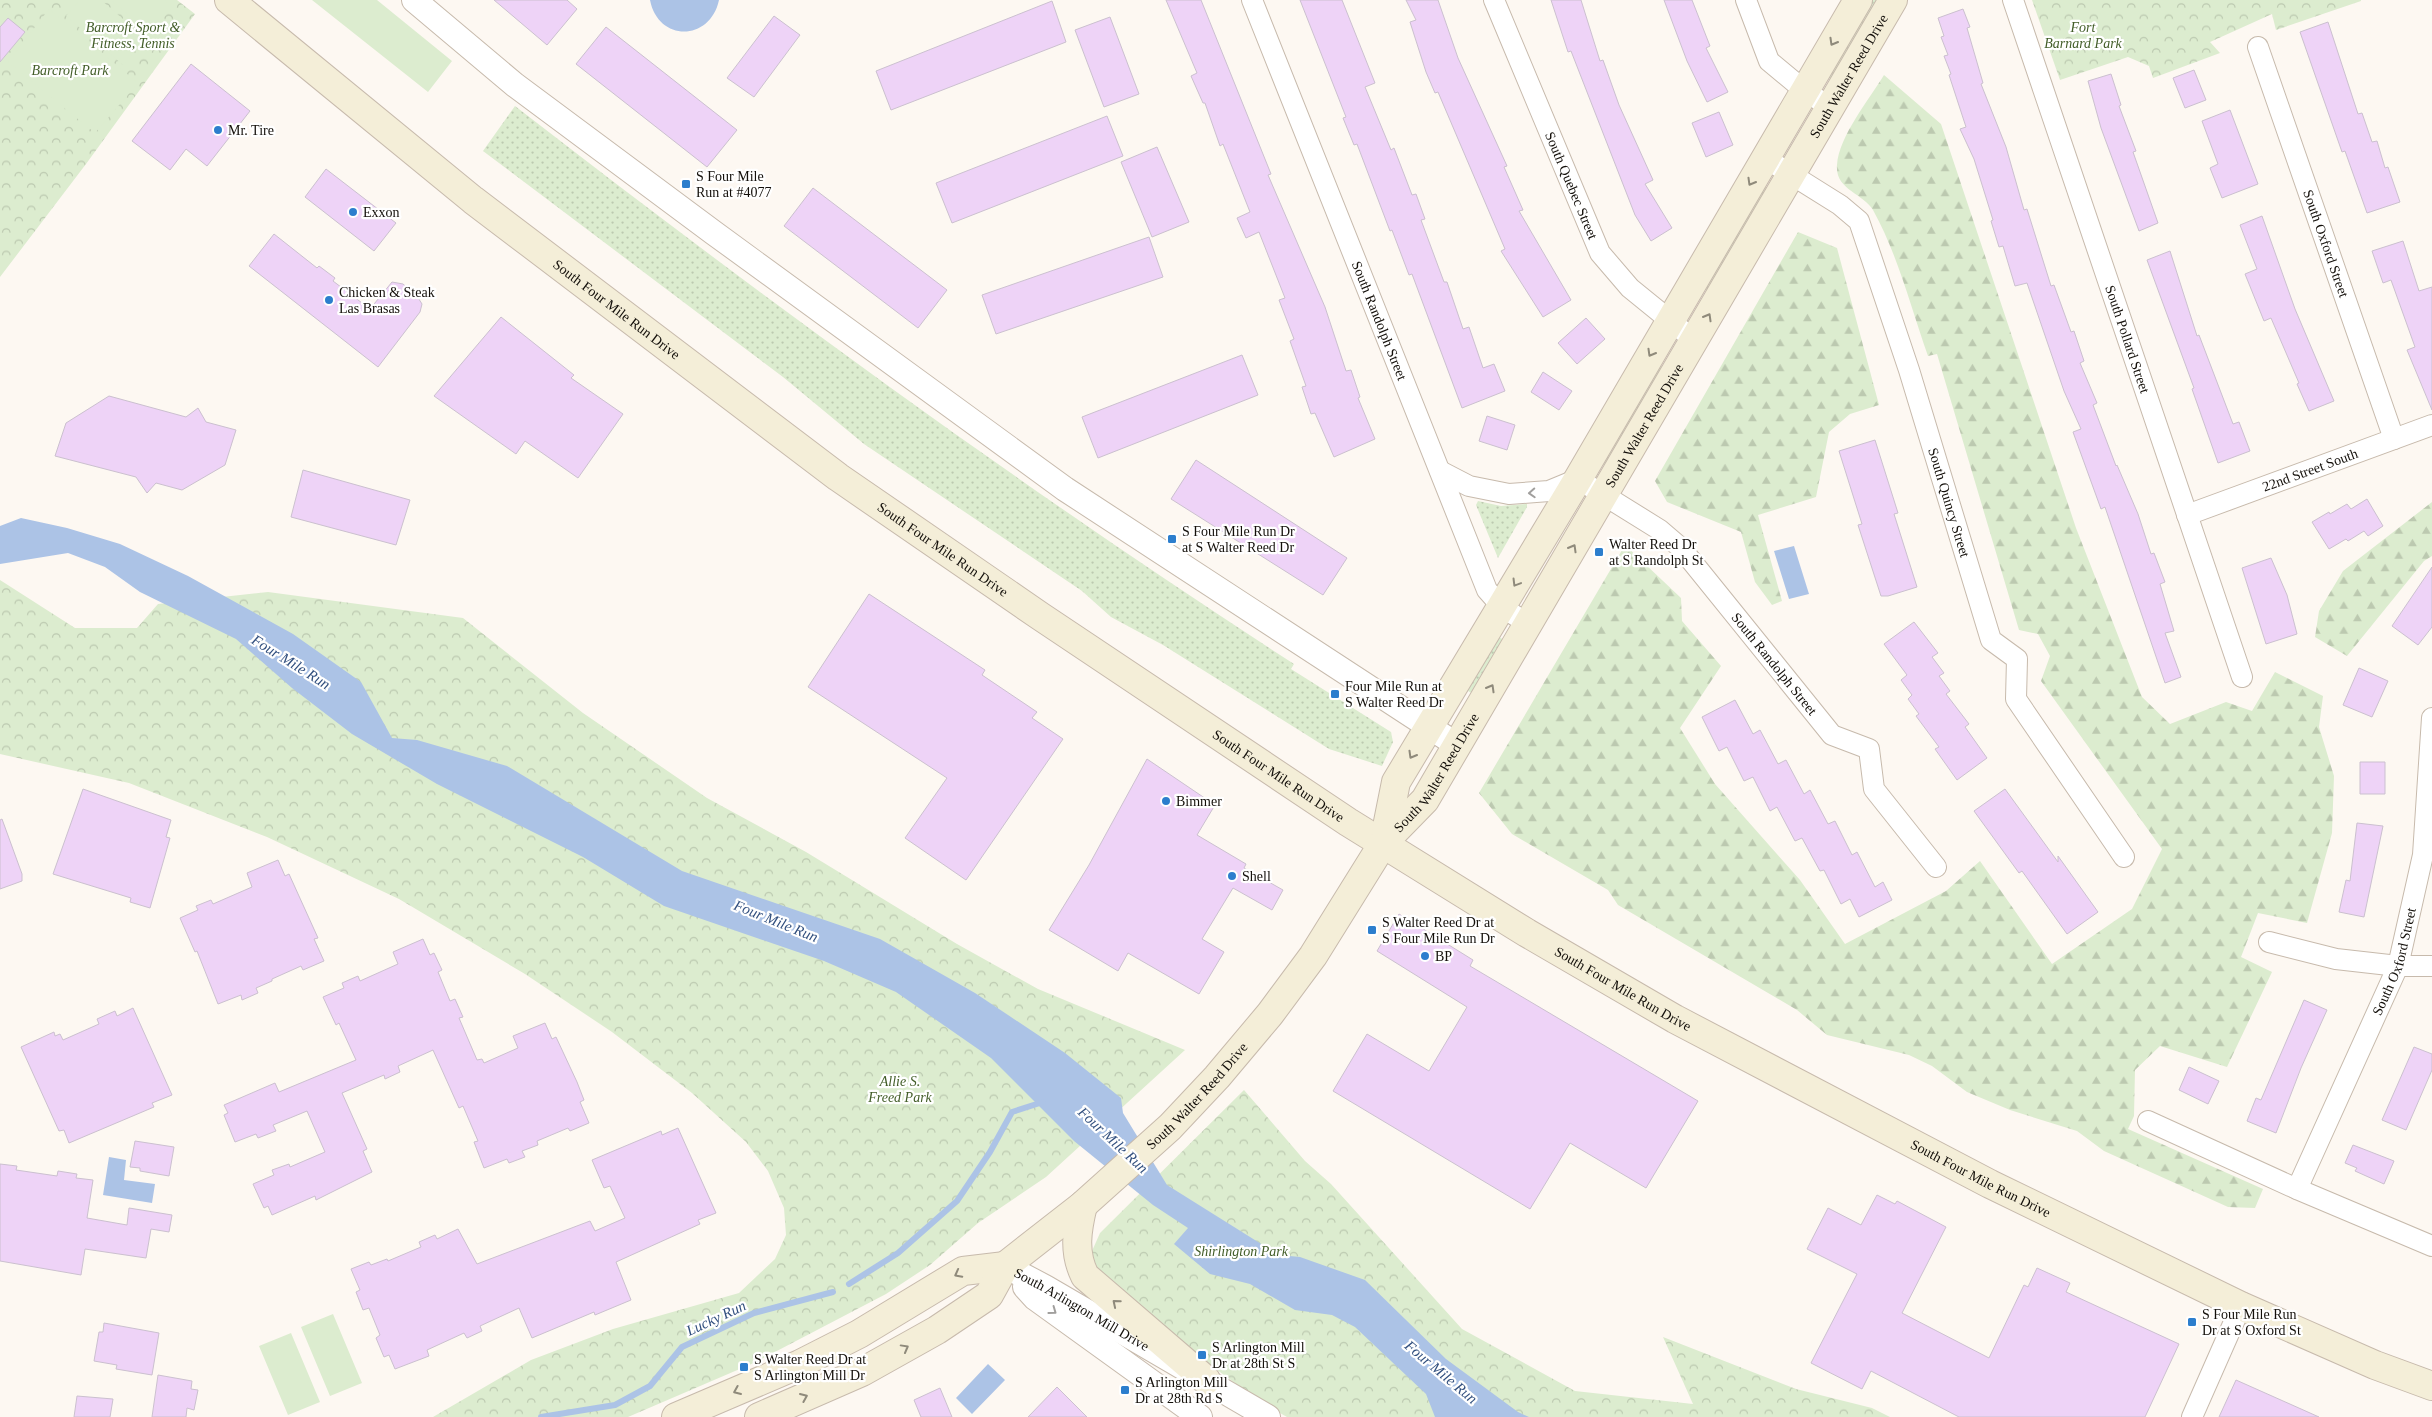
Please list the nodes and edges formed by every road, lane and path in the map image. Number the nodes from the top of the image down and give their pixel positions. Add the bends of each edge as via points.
1 (229, 0) edge
2 (414, 0) edge
3 (1252, 0) edge
4 (1494, 0) edge
5 (1746, 0) edge
6 (1858, 0) edge
7 (1893, 0) edge
8 (2013, 0) edge
9 (2258, 47) dead end
10 (1805, 91) junction
11 (1830, 107) junction
12 (1765, 158) junction
13 (1791, 174) junction
14 (1670, 320) junction
15 (1694, 340) junction
16 (2432, 425) edge
17 (2394, 439) junction
18 (1440, 471) junction
19 (1578, 480) junction
20 (1604, 495) junction
21 (2187, 515) junction
22 (1502, 607) junction
23 (1528, 624) junction
24 (2242, 677) dead end
25 (2432, 718) edge
26 (1428, 727) junction
27 (1457, 745) junction
28 (1384, 842) junction
29 (2124, 857) dead end
30 (1936, 867) dead end
31 (2270, 942) dead end
32 (2398, 966) junction
33 (2432, 966) edge
34 (2148, 1121) dead end
35 (2297, 1189) junction
36 (1080, 1209) junction
37 (2432, 1246) edge
38 (1005, 1266) junction
39 (2241, 1306) junction
40 (1206, 1380) junction
41 (2432, 1386) edge
42 (676, 1417) edge
43 (759, 1417) edge
44 (1200, 1417) edge
45 (1268, 1417) edge
46 (2192, 1417) edge

1 - 28 main road, South Four Mile Run Drive via 473,200 838,477 1065,633 1348,822
2 - 26 street via 523,91 1065,489
3 - 18 street, South Randolph Street
4 - 14 street, South Quebec Street via 1600,252 1630,288
5 - 10 street via 1769,61
6 -> 10 main road, South Walter Reed Drive
7 - 11 main road, South Walter Reed Drive
8 - 21 street, South Pollard Street
9 - 17 street, South Oxford Street
10 - 11 street
10 - 12 main road, South Walter Reed Drive
11 - 13 main road, South Walter Reed Drive
12 - 13 street, South Quincy Street
12 -> 14 main road, South Walter Reed Drive
15 -> 13 main road, South Walter Reed Drive
13 - 29 street, South Quincy Street via 1859,221 1909,370 1991,640 2017,659 2016,699
14 - 15 street, South Quebec Street
14 -> 19 main road, South Walter Reed Drive
15 - 20 main road, South Walter Reed Drive
16 - 17 street, 22nd Street South
17 - 21 street, 22nd Street South
19 -> 18 street via 1549,491 1509,494 1469,486
18 - 22 street, South Randolph Street via 1486,590
19 - 20 street, South Randolph Street
19 -> 22 main road, South Walter Reed Drive
23 -> 20 main road, South Walter Reed Drive
20 - 30 street, South Randolph Street via 1660,530 1681,548 1832,735 1869,749 1874,789
21 - 24 street, South Pollard Street
22 - 23 street, South Randolph Street
22 - 26 main road, South Walter Reed Drive
27 -> 23 main road, South Walter Reed Drive
25 - 32 street, South Oxford Street via 2423,855
26 - 27 street
26 -> 28 main road, South Walter Reed Drive via 1396,782
27 - 28 main road, South Walter Reed Drive via 1425,800
28 - 36 main road, South Walter Reed Drive via 1313,956 1270,1014 1170,1127
28 - 39 main road, South Four Mile Run Drive via 1527,933 1675,1019 1990,1184
31 - 32 street via 2336,959
32 - 33 street
32 - 35 street, South Oxford Street
34 - 35 street
35 - 37 street
36 - 38 main road, South Walter Reed Drive
40 -> 36 main road via 1085,1276 1076,1248
38 - 40 street, South Arlington Mill Drive
38 -> 42 main road via 963,1271 800,1364
43 -> 38 main road, South Walter Reed Drive via 862,1372 937,1330 989,1295
38 -> 44 street, South Arlington Mill Drive via 1035,1298
39 - 41 main road, South Four Mile Run Drive via 2375,1365
39 - 46 street
40 - 45 street, South Arlington Mill Drive

